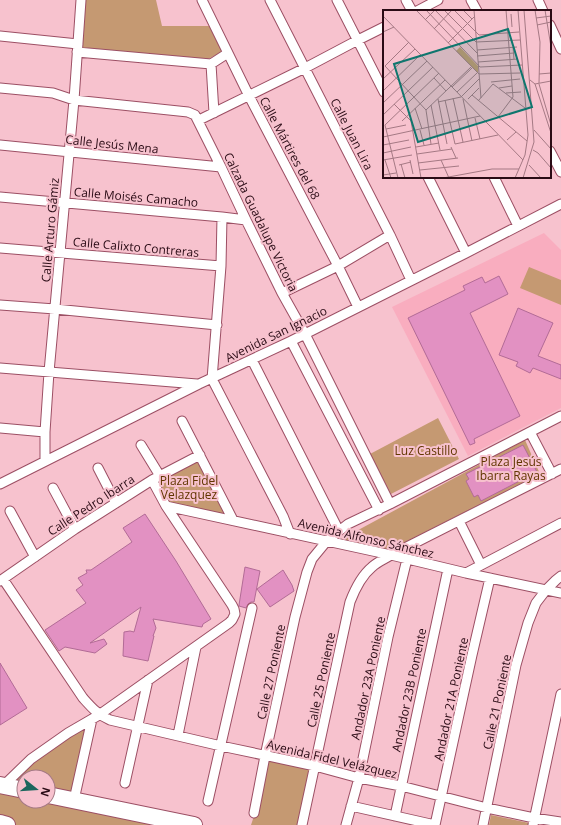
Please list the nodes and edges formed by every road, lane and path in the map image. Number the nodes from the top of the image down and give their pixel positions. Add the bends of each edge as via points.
1 (81, 0) edge
2 (202, 0) edge
3 (270, 0) edge
4 (337, 0) edge
5 (406, 0) edge
6 (438, 0) edge
7 (471, 0) edge
8 (538, 0) edge
9 (411, 10) edge
10 (420, 10) edge
11 (476, 10) edge
12 (543, 10) edge
13 (383, 28) edge
14 (555, 29) edge
15 (0, 36) edge
16 (358, 40) junction
17 (77, 48) junction
18 (561, 48) edge
19 (228, 53) junction
20 (211, 64) junction
21 (305, 68) junction
22 (0, 88) edge
23 (383, 90) edge
24 (249, 96) junction
25 (74, 100) junction
26 (214, 113) junction
27 (198, 120) junction
28 (0, 145) edge
29 (69, 152) junction
30 (551, 153) edge
31 (221, 167) junction
32 (561, 172) edge
33 (428, 178) edge
34 (494, 178) edge
35 (0, 197) edge
36 (64, 203) junction
37 (561, 204) edge
38 (222, 217) junction
39 (246, 220) junction
40 (518, 226) junction
41 (390, 235) junction
42 (0, 248) edge
43 (60, 253) junction
44 (466, 253) junction
45 (221, 266) junction
46 (338, 266) junction
47 (411, 280) junction
48 (282, 293) junction
49 (0, 305) edge
50 (358, 307) junction
51 (55, 309) junction
52 (217, 325) junction
53 (305, 334) junction
54 (291, 341) junction
55 (252, 360) junction
56 (0, 368) edge
57 (49, 372) junction
58 (212, 378) junction
59 (199, 384) junction
60 (561, 416) edge
61 (182, 421) dead end
62 (0, 428) edge
63 (45, 432) junction
64 (530, 432) junction
65 (141, 445) dead end
66 (200, 455) junction
67 (45, 461) junction
68 (98, 468) dead end
69 (561, 469) edge
70 (552, 474) junction
71 (156, 478) junction
72 (0, 484) edge
73 (53, 488) dead end
74 (116, 503) junction
75 (390, 504) junction
76 (166, 506) junction
77 (379, 510) junction
78 (10, 512) dead end
79 (233, 520) junction
80 (459, 521) junction
81 (561, 523) edge
82 (75, 529) junction
83 (339, 531) junction
84 (290, 534) junction
85 (326, 542) junction
86 (391, 556) junction
87 (35, 557) junction
88 (407, 560) junction
89 (481, 565) junction
90 (448, 569) junction
91 (466, 573) junction
92 (561, 576) edge
93 (490, 578) junction
94 (1, 580) edge
95 (546, 590) junction
96 (561, 593) edge
97 (252, 608) dead end
98 (196, 647) junction
99 (148, 680) junction
100 (561, 694) edge
101 (96, 717) junction
102 (137, 726) junction
103 (178, 736) junction
104 (221, 746) junction
105 (265, 756) junction
106 (315, 766) junction
107 (359, 778) junction
108 (125, 783) dead end
109 (2, 785) edge
110 (401, 786) junction
111 (16, 788) edge
112 (56, 797) edge
113 (442, 797) junction
114 (74, 800) junction
115 (208, 801) dead end
116 (351, 806) junction
117 (487, 808) junction
118 (254, 813) dead end
119 (395, 816) junction
120 (533, 821) edge
121 (561, 822) edge
122 (0, 823) edge
123 (7, 825) edge
124 (194, 825) edge
125 (302, 825) edge
126 (346, 825) edge
127 (435, 825) edge
128 (483, 825) edge

1 - 17 street, Calle Arturo Gámiz
2 - 19 street, Calle Mártires del 68
3 - 21 street, Calle Juan Lira
4 - 16 street
5 - 9 street
6 - 10 street
7 - 11 street
8 - 12 street
13 - 16 street
14 - 18 street
15 - 17 street
16 - 21 street
16 - 23 street
17 - 20 street
17 - 25 street, Calle Arturo Gámiz
19 - 20 street
19 - 24 street, Calle Mártires del 68
20 - 26 street
21 - 24 street
21 - 41 street, Calle Juan Lira
22 - 25 street via 53,93
24 - 26 street
24 - 46 street, Calle Mártires del 68
25 - 27 street via 188,112 195,115
25 - 29 street, Calle Arturo Gámiz
26 - 27 street
27 - 31 street, Calzada Guadalupe Victoria
28 - 29 street, Calle Jesús Mena
29 - 31 street, Calle Jesús Mena
29 - 36 street, Calle Arturo Gámiz
30 - 32 street
31 - 39 street, Calzada Guadalupe Victoria
33 - 44 street
34 - 40 street
35 - 36 street, Calle Moisés Camacho
36 - 38 street, Calle Moisés Camacho
36 - 43 street, Calle Arturo Gámiz
37 - 40 street, Avenida San Ignacio
38 - 39 street, Calle Moisés Camacho
38 - 45 street
39 - 48 street, Calzada Guadalupe Victoria
40 - 44 street, Avenida San Ignacio
41 - 46 street
41 - 47 street, Calle Juan Lira
42 - 43 street, Calle Calixto Contreras
43 - 45 street, Calle Calixto Contreras
43 - 51 street, Calle Arturo Gámiz
44 - 47 street, Avenida San Ignacio
45 - 52 street
46 - 48 street
46 - 50 street, Calle Mártires del 68
47 - 50 street, Avenida San Ignacio
48 - 53 street, Calzada Guadalupe Victoria
49 - 51 street
50 - 53 street, Avenida San Ignacio
51 - 52 street
51 - 57 street, Calle Arturo Gámiz
52 - 58 street
53 - 54 street, Avenida San Ignacio
53 - 75 street, Calzada Guadalupe Victoria
54 - 55 street, Avenida San Ignacio
54 - 77 street
55 - 58 street, Avenida San Ignacio
55 - 83 street
56 - 57 street
57 - 59 street
57 - 63 street, Calle Arturo Gámiz
58 - 59 street, Avenida San Ignacio
58 - 84 street
59 - 67 street, Avenida San Ignacio
60 - 64 street, Calle 27 Poniente
61 - 66 street
62 - 63 street
63 - 67 street, Calle Arturo Gámiz
64 - 70 street
64 - 75 street, Calle 27 Poniente
65 - 71 street
66 - 71 street, Calle Pedro Ibarra
66 - 79 street
67 - 72 street, Avenida San Ignacio
68 - 74 street
69 - 70 street, Calle 25 Poniente
70 - 80 street, Calle 25 Poniente
71 - 74 street, Calle Pedro Ibarra
71 - 76 street
73 - 82 street
74 - 82 street, Calle Pedro Ibarra
75 - 77 street, Calle 27 Poniente
76 - 79 street, Avenida Alfonso Sánchez
76 - 98 street via 234,609 235,614 229,624
77 - 83 street, Calle 27 Poniente via 348,524
78 - 87 street
79 - 84 street, Avenida Alfonso Sánchez
80 - 86 street, Calle 25 Poniente
80 - 89 street
81 - 89 street
82 - 87 street, Calle Pedro Ibarra
83 - 85 street, Calle 27 Poniente
84 - 85 street, Avenida Alfonso Sánchez
85 - 86 street, Avenida Alfonso Sánchez
85 - 105 street, Calle 27 Poniente via 312,559 307,572
86 - 88 street, Avenida Alfonso Sánchez
86 - 106 street, Calle 25 Poniente via 372,567 361,580 350,602
87 - 94 street, Calle Pedro Ibarra
88 - 90 street, Avenida Alfonso Sánchez
88 - 107 street, Andador 23A Poniente
89 - 91 street
90 - 91 street, Avenida Alfonso Sánchez
90 - 110 street, Andador 23B Poniente
91 - 93 street, Avenida Alfonso Sánchez
92 - 95 street, Calle 21 Poniente
93 - 95 street, Avenida Alfonso Sánchez
93 - 113 street, Andador 21A Poniente
94 - 101 street via 93,709
95 - 96 street, Avenida Alfonso Sánchez
95 - 117 street, Calle 21 Poniente via 536,603 521,646
97 - 104 street
98 - 99 street
98 - 103 street
99 - 101 street
99 - 102 street
100 - 120 street
101 - 102 street, Avenida Fidel Velázquez
101 - 109 street via 31,759
101 - 114 street
102 - 103 street, Avenida Fidel Velázquez
102 - 108 street
103 - 104 street, Avenida Fidel Velázquez
104 - 105 street, Avenida Fidel Velázquez
104 - 115 street
105 - 106 street, Avenida Fidel Velázquez
105 - 118 street, Calle 27 Poniente
106 - 107 street, Avenida Fidel Velázquez
106 - 125 street, Calle 25 Poniente
107 - 110 street, Avenida Fidel Velázquez
107 - 116 street, Andador 23A Poniente
109 - 111 highway
110 - 113 street, Avenida Fidel Velázquez
110 - 119 street, Andador 23B Poniente
112 - 114 highway
113 - 117 street, Avenida Fidel Velázquez
113 - 127 street, Andador 21A Poniente
114 - 124 highway
116 - 119 street
116 - 126 street, Andador 23A Poniente
117 - 120 street, Avenida Fidel Velázquez
117 - 128 street, Calle 21 Poniente
119 - 127 street
120 - 121 street, Avenida Fidel Velázquez
122 - 123 highway

